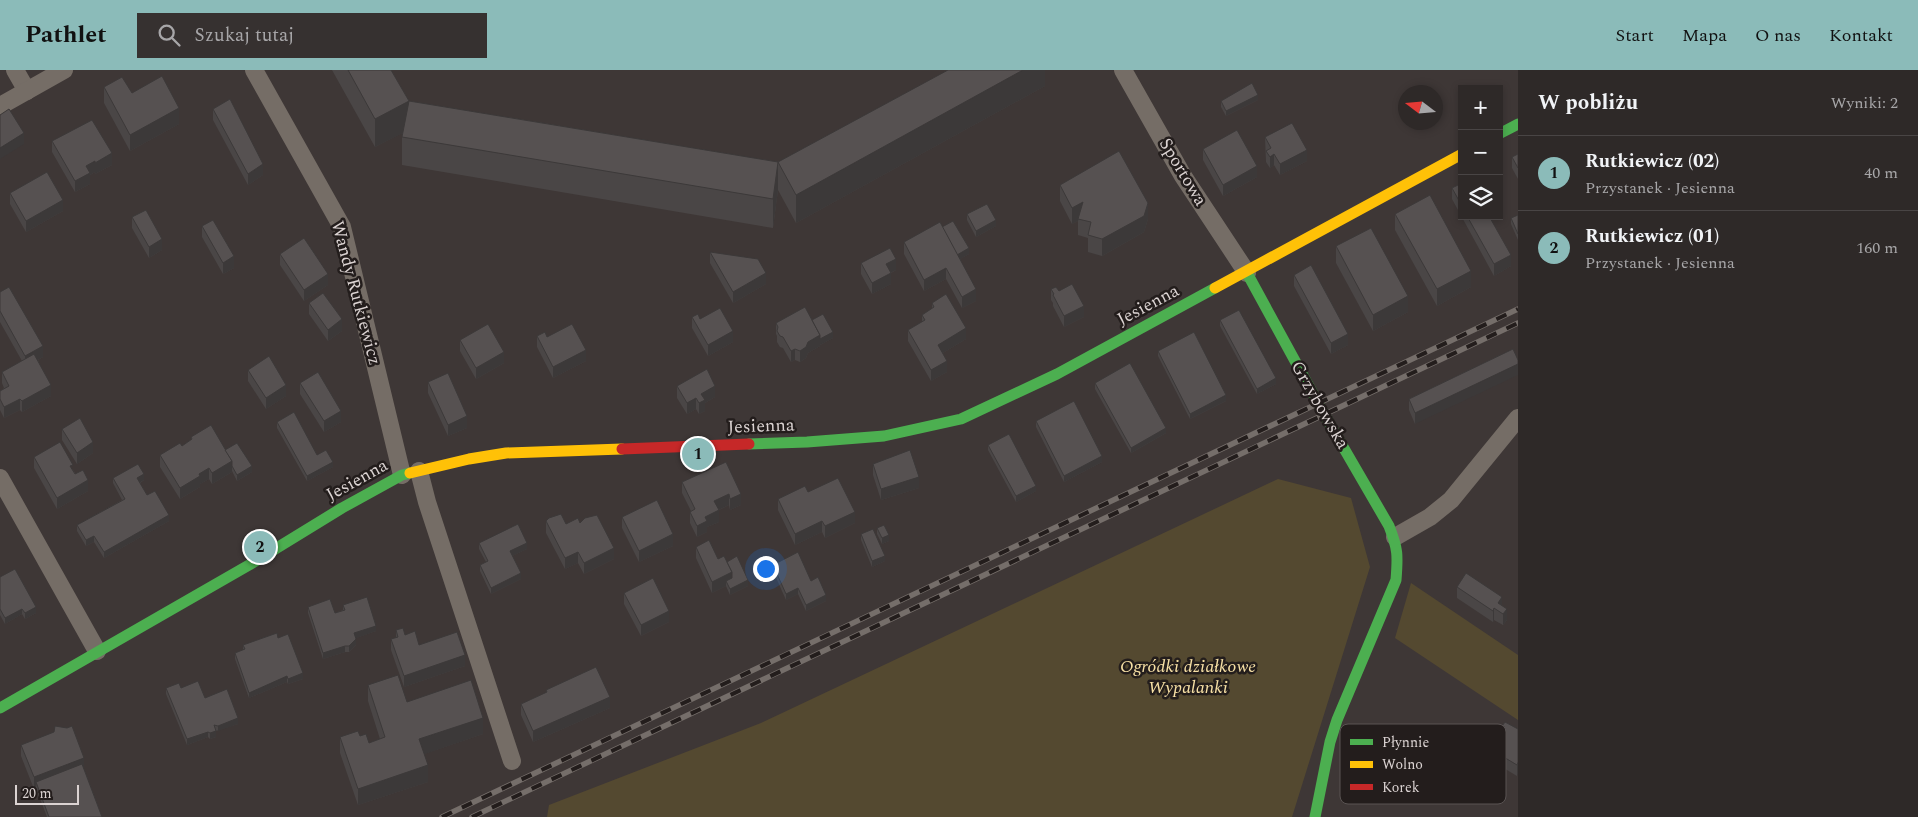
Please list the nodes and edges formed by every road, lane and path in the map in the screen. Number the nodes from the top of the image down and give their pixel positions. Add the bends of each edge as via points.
1 (15, 70) edge
2 (64, 70) edge
3 (254, 70) edge
4 (1123, 70) edge
5 (27, 91) junction
6 (0, 106) edge
7 (1518, 124) edge
8 (1503, 132) edge
9 (1458, 156) edge
10 (1247, 273) junction
11 (1518, 418) edge
12 (419, 471) junction
13 (402, 475) junction
14 (0, 478) edge
15 (1395, 537) junction
16 (97, 651) junction
17 (0, 708) edge
18 (512, 761) dead end
19 (1316, 817) edge

1 - 5 street
2 - 5 street
3 - 13 street, Wandy Rutkiewicz via 342,227
4 - 10 street, Sportowa via 1184,176
5 - 6 street
7 - 8 street
9 - 10 street, Jesienna
10 - 12 street, Jesienna via 1057,374 961,419 884,436 808,442 506,453
10 - 15 street, Grzybowska
11 - 15 street via 1451,500 1430,517
12 - 13 street, Jesienna
12 - 18 street
13 - 16 street, Jesienna
14 - 16 street
15 - 19 street, Grzybowska via 1396,580 1337,720
16 - 17 street, Jesienna

